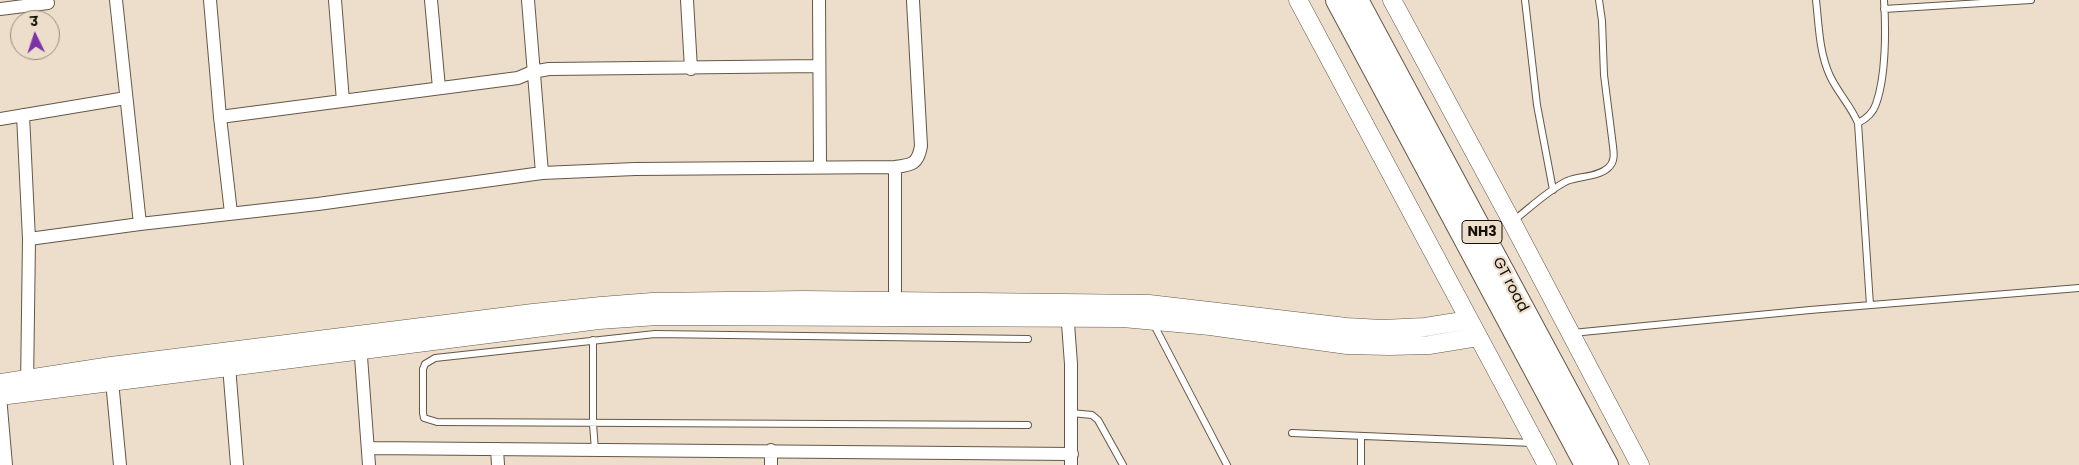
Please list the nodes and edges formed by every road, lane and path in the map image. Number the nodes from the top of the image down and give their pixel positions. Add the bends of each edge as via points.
1 (116, 0) edge
2 (210, 0) edge
3 (335, 0) edge
4 (431, 0) edge
5 (528, 0) edge
6 (687, 0) edge
7 (819, 0) edge
8 (1298, 0) edge
9 (1337, 0) edge
10 (1357, 0) edge
11 (1392, 0) edge
12 (1525, 0) edge
13 (1599, 0) edge
14 (1816, 0) edge
15 (1884, 0) edge
16 (2031, 0) edge
17 (913, 1) edge
18 (48, 2) dead end
19 (0, 9) edge
20 (1884, 9) junction
21 (819, 66) junction
22 (691, 68) junction
23 (532, 72) junction
24 (439, 88) junction
25 (126, 98) junction
26 (344, 101) junction
27 (23, 115) junction
28 (220, 117) junction
29 (0, 119) edge
30 (1858, 123) junction
31 (820, 166) junction
32 (894, 167) junction
33 (542, 173) junction
34 (1553, 190) junction
35 (232, 214) junction
36 (1512, 222) junction
37 (140, 224) junction
38 (29, 239) junction
39 (2079, 288) edge
40 (1870, 305) junction
41 (895, 310) junction
42 (1067, 311) junction
43 (1152, 320) junction
44 (1469, 320) junction
45 (1571, 333) junction
46 (1478, 337) junction
47 (1028, 339) dead end
48 (593, 340) junction
49 (360, 343) junction
50 (229, 366) junction
51 (112, 381) junction
52 (0, 383) edge
53 (27, 386) junction
54 (0, 396) edge
55 (1071, 413) junction
56 (593, 424) junction
57 (1028, 425) dead end
58 (1292, 433) dead end
59 (1361, 436) junction
60 (1534, 443) junction
61 (368, 448) junction
62 (497, 449) junction
63 (595, 450) junction
64 (771, 450) junction
65 (886, 459) edge
66 (1072, 459) edge
67 (6, 465) edge
68 (120, 465) edge
69 (238, 465) edge
70 (369, 465) edge
71 (498, 465) edge
72 (771, 465) edge
73 (1123, 465) edge
74 (1227, 465) edge
75 (1361, 465) edge
76 (1546, 465) edge
77 (1586, 465) edge
78 (1607, 465) edge
79 (1640, 465) edge

1 - 25 street
2 - 28 street
3 - 26 street
4 - 24 street
5 - 23 street
6 - 22 street
7 - 21 street
8 - 44 street
9 - 77 highway, GT road / NH3
10 - 78 highway, GT road / NH3
11 - 36 street
12 - 34 lane via 1537,105
13 - 34 lane via 1614,156 1612,164 1600,173 1568,181
14 - 30 lane via 1822,56
15 - 20 lane
16 - 20 lane
17 - 32 street via 921,146 919,158 912,164
18 - 19 street
20 - 30 lane via 1885,40 1876,106 1868,118
21 - 22 street
21 - 31 street
22 - 23 street via 549,69
23 - 24 street via 518,78
23 - 33 street
24 - 26 street
25 - 27 street
25 - 37 street
26 - 28 street
27 - 29 street
27 - 38 street
28 - 35 street
30 - 40 lane
31 - 32 street
31 - 33 street
32 - 41 street
33 - 35 street
34 - 36 lane
35 - 37 street
36 - 45 street
37 - 38 street
38 - 53 street
39 - 40 lane
40 - 45 lane
41 - 42 street
41 - 49 street via 804,300 652,302 601,306
42 - 43 street
42 - 44 street via 1149,304 1382,329
42 - 55 street
43 - 46 street via 1348,345 1429,345
43 - 74 lane
44 - 46 street
45 - 79 street
46 - 60 street
47 - 48 lane via 691,333
48 - 56 lane
48 - 56 lane via 429,360 423,369 424,418 438,422
49 - 50 street
49 - 53 street via 111,366
49 - 61 street
50 - 51 street
50 - 69 street
51 - 53 street
51 - 68 street
52 - 53 street
53 - 54 street
54 - 67 street
55 - 66 street
55 - 73 lane via 1092,415 1098,420
56 - 57 lane
56 - 63 lane
58 - 59 lane
59 - 60 lane
59 - 75 lane
60 - 76 street
61 - 62 street
61 - 70 street
62 - 63 street
62 - 71 street
63 - 64 street
64 - 65 street
64 - 72 street
65 - 66 street

